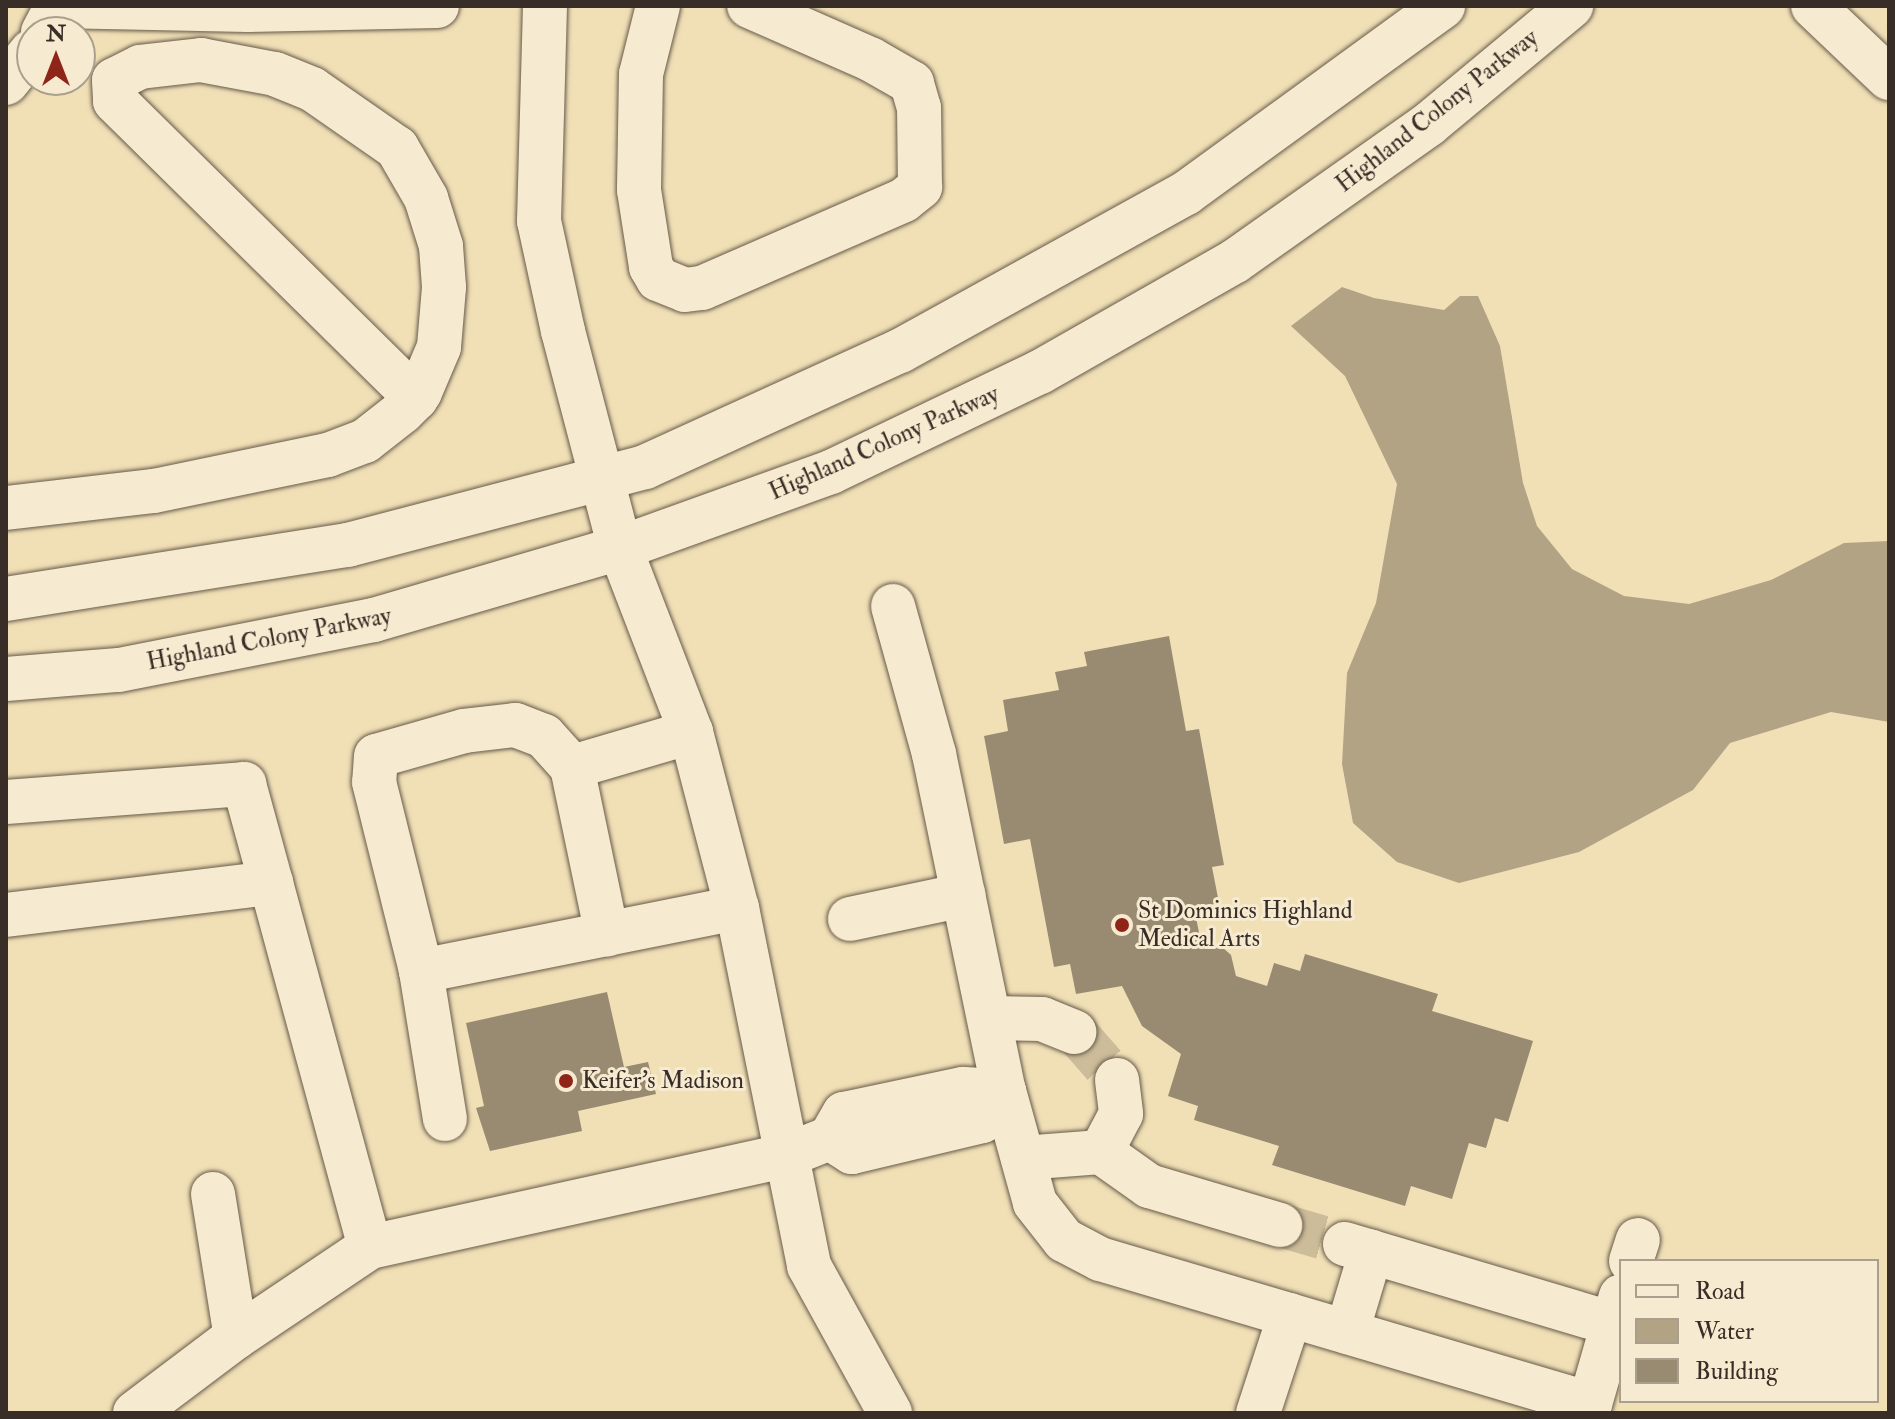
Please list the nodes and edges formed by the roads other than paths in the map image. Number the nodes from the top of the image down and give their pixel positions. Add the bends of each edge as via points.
1 (437, 6) edge
2 (545, 6) edge
3 (658, 6) edge
4 (749, 6) edge
5 (1443, 6) edge
6 (1571, 6) edge
7 (1813, 6) edge
8 (52, 16) edge
9 (1889, 78) edge
10 (416, 398) junction
11 (603, 480) junction
12 (6, 508) edge
13 (620, 548) junction
14 (6, 599) edge
15 (893, 606) dead end
16 (6, 679) edge
17 (691, 732) junction
18 (572, 767) junction
19 (6, 802) edge
20 (271, 883) junction
21 (964, 895) junction
22 (737, 908) junction
23 (6, 915) edge
24 (850, 919) dead end
25 (607, 934) junction
26 (421, 971) junction
27 (990, 1018) junction
28 (1075, 1032) tunnel mouth
29 (1117, 1080) tunnel mouth
30 (1004, 1091) junction
31 (445, 1119) dead end
32 (1101, 1152) junction
33 (785, 1156) junction
34 (1023, 1158) junction
35 (213, 1194) dead end
36 (1280, 1225) tunnel mouth
37 (370, 1247) junction
38 (1617, 1310) edge
39 (1290, 1315) junction
40 (1347, 1332) junction
41 (236, 1337) junction
42 (1588, 1409) edge
43 (135, 1413) edge
44 (890, 1413) edge
45 (1258, 1413) edge

1 - 8 street via 57,6
2 - 11 street via 539,221
3 - 4 street via 641,74 639,190 651,267 658,279 685,290 702,288 890,206 920,187 919,108 912,83
5 - 11 street via 1186,193 900,351 645,467
6 - 13 street, Highland Colony Parkway via 1429,124 1235,261 1079,350 831,472
7 - 9 street
10 - 10 street via 439,347 441,246 426,198 397,148 312,89 262,70 201,60 165,62 119,74 111,90 115,101
10 - 12 street via 365,441 328,455 154,491
11 - 13 street
11 - 14 street via 348,545
13 - 16 street, Highland Colony Parkway via 374,620 119,670
13 - 17 street
15 - 21 street via 934,754
17 - 18 street
17 - 22 street
18 - 25 street
18 - 26 street via 544,736 515,725 464,731 376,756 374,782
19 - 20 street via 244,784
20 - 23 street
20 - 37 street
21 - 24 street
21 - 27 street
22 - 25 street
22 - 33 street
25 - 26 street
26 - 31 street
27 - 28 street via 1042,1019
27 - 30 street
29 - 32 street via 1121,1114
30 - 33 street via 963,1089 844,1114 830,1138
30 - 34 street
32 - 34 street
32 - 36 street via 1149,1186
33 - 37 street
33 - 44 street via 809,1266
34 - 39 street via 1035,1203 1064,1240 1100,1259
35 - 41 street
37 - 41 street
38 - 40 street via 1358,1248
38 - 42 street
39 - 40 street
39 - 45 street
40 - 42 street
41 - 43 street

